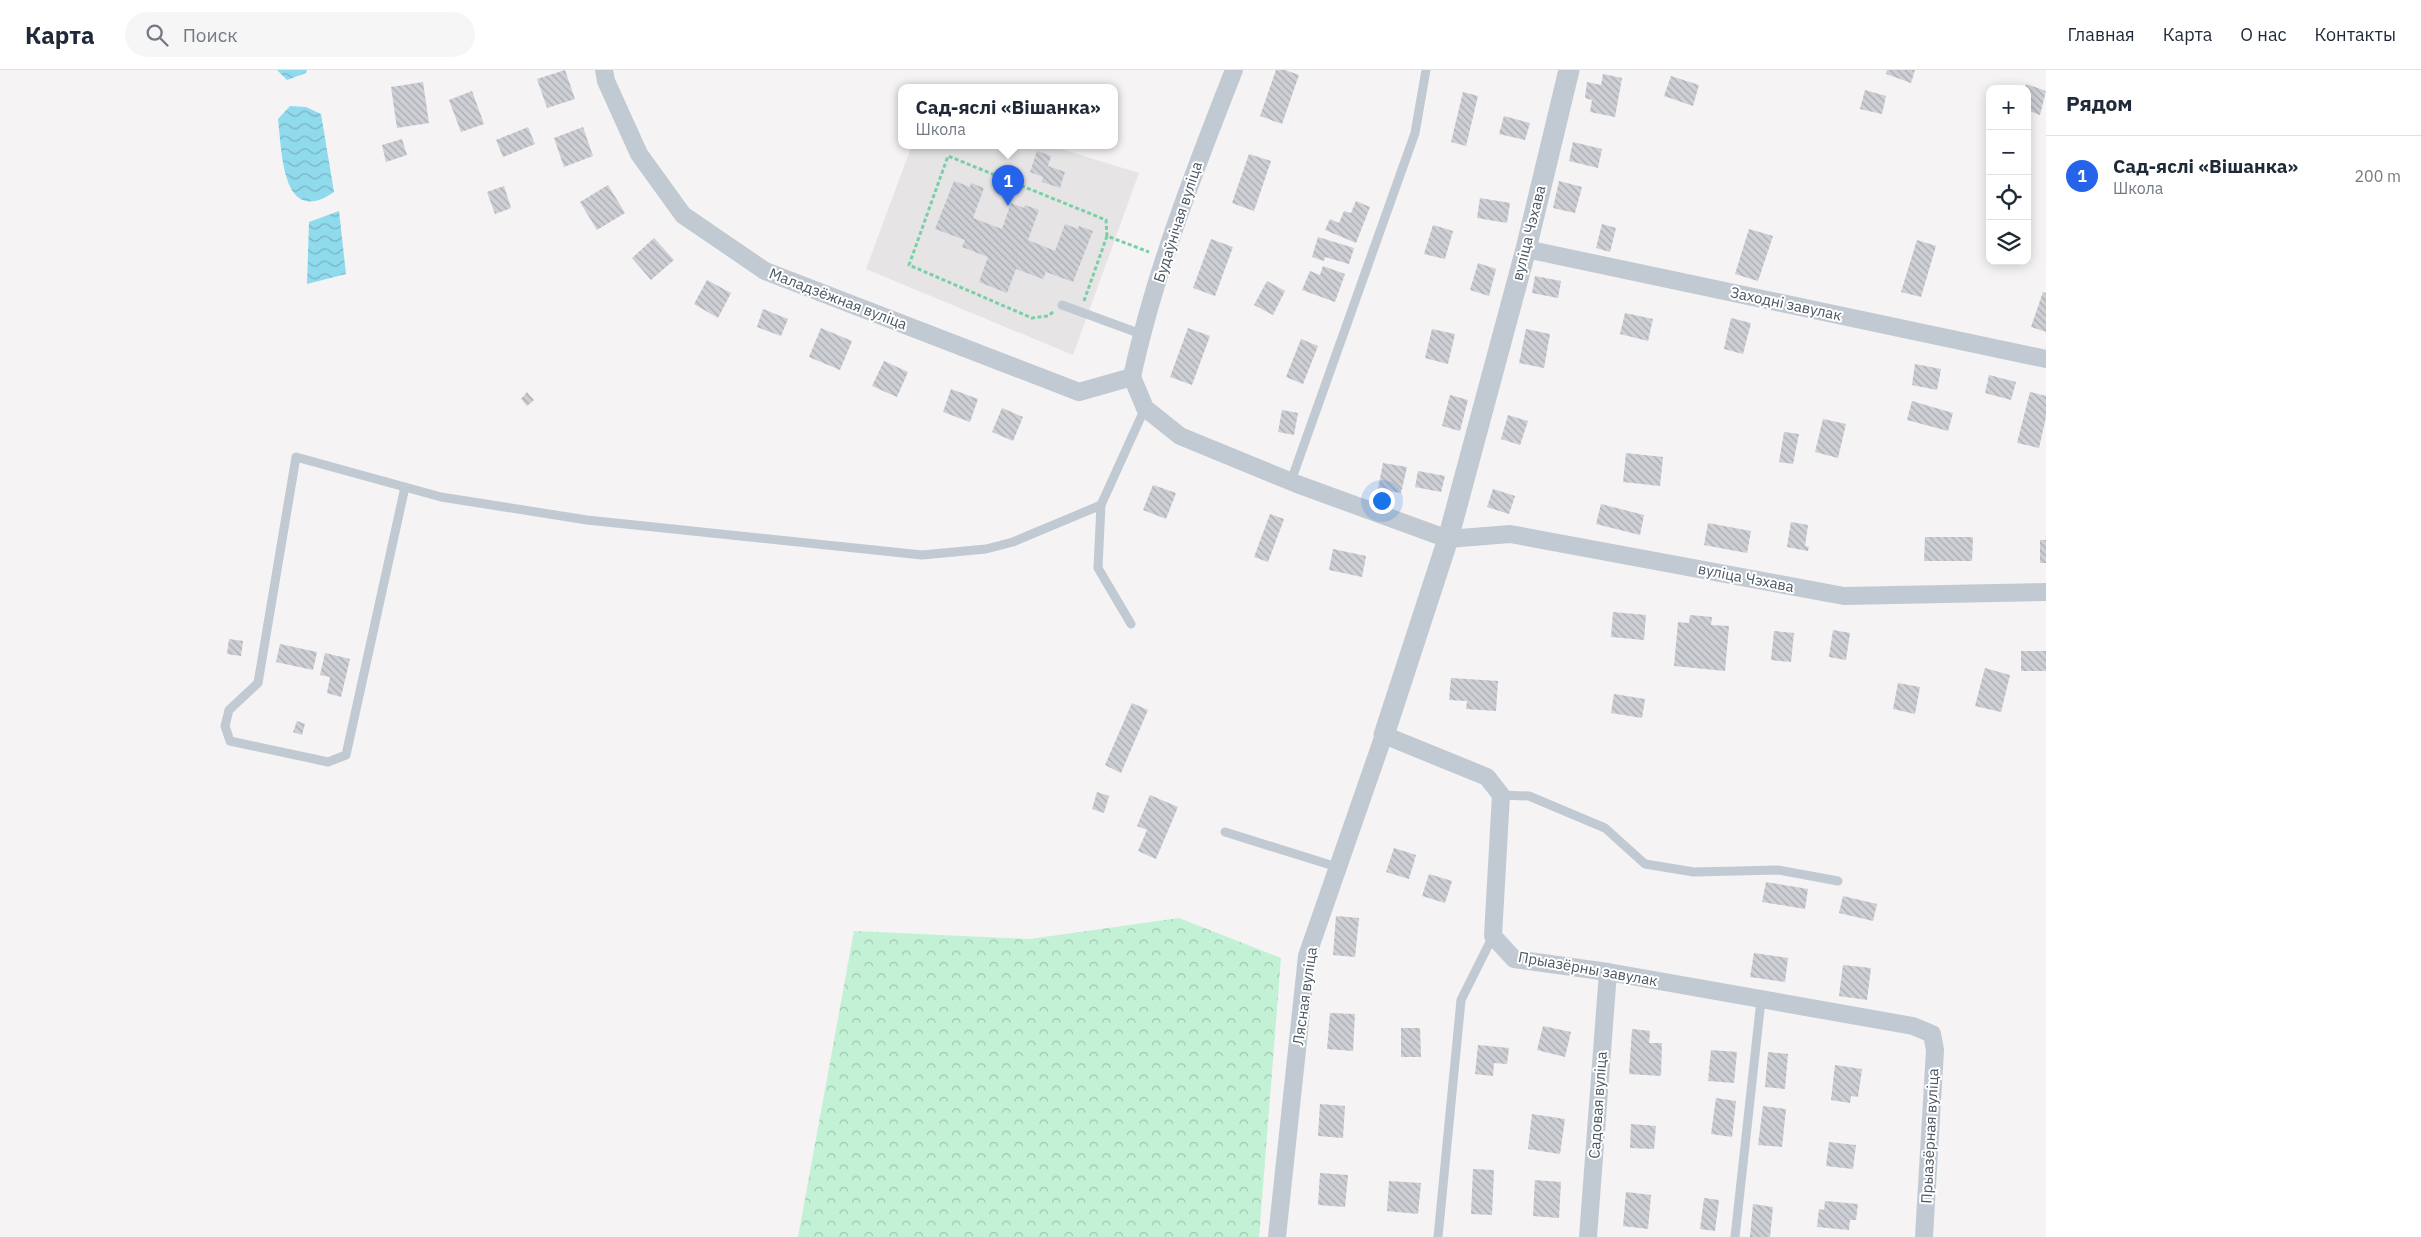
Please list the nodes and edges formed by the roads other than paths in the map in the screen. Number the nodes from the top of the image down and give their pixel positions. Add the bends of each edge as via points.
1 (604, 70) edge
2 (1234, 70) edge
3 (1426, 70) edge
4 (1569, 70) edge
5 (1526, 249) junction
6 (1062, 305) road end
7 (1142, 334) junction
8 (2046, 359) edge
9 (1132, 377) junction
10 (1146, 408) junction
11 (1291, 481) junction
12 (406, 487) junction
13 (1101, 505) junction
14 (1448, 539) junction
15 (2046, 592) edge
16 (1131, 624) dead end
17 (1384, 735) junction
18 (1501, 795) junction
19 (1225, 832) dead end
20 (1337, 867) junction
21 (1838, 881) dead end
22 (1493, 936) junction
23 (1608, 972) junction
24 (1761, 1000) junction
25 (1932, 1034) joint
26 (1277, 1237) edge
27 (1438, 1237) edge
28 (1588, 1237) edge
29 (1735, 1237) edge
30 (1924, 1237) edge

1 - 9 street, Маладзёжная вуліца via 639,154 683,215 765,271 1079,392
2 - 7 street, Будаўнічая вуліца via 1198,162
3 - 11 lane via 1415,133
4 - 5 street, вуліца Чэхава
5 - 8 street, Заходні завулак
5 - 14 street, вуліца Чэхава
6 - 7 lane
7 - 9 street, Будаўнічая вуліца
9 - 10 street, вуліца Чэхава
10 - 11 street, вуліца Чэхава via 1180,436
10 - 13 lane
11 - 14 street, вуліца Чэхава
12 - 12 lane via 296,457 258,683 229,710 224,726 230,741 328,762 346,755
12 - 13 lane via 441,497 587,520 922,555 986,549 1013,542
13 - 16 lane via 1098,568
14 - 15 street, вуліца Чэхава via 1510,534 1844,596
14 - 17 street, вуліца Чэхава
17 - 18 street via 1488,777
17 - 20 street, Лясная вуліца
18 - 21 lane via 1529,796 1605,828 1645,864 1694,872 1778,870
18 - 22 street
19 - 20 lane
20 - 26 street, Лясная вуліца via 1307,956
22 - 23 street, Прыазёрны завулак via 1514,959
22 - 27 lane via 1461,1000
23 - 24 street, Прыазёрны завулак
23 - 28 street, Садовая вуліца
24 - 25 street, Прыазёрны завулак via 1913,1026
24 - 29 lane
25 - 30 street, Прыазёрная вуліца via 1935,1050

